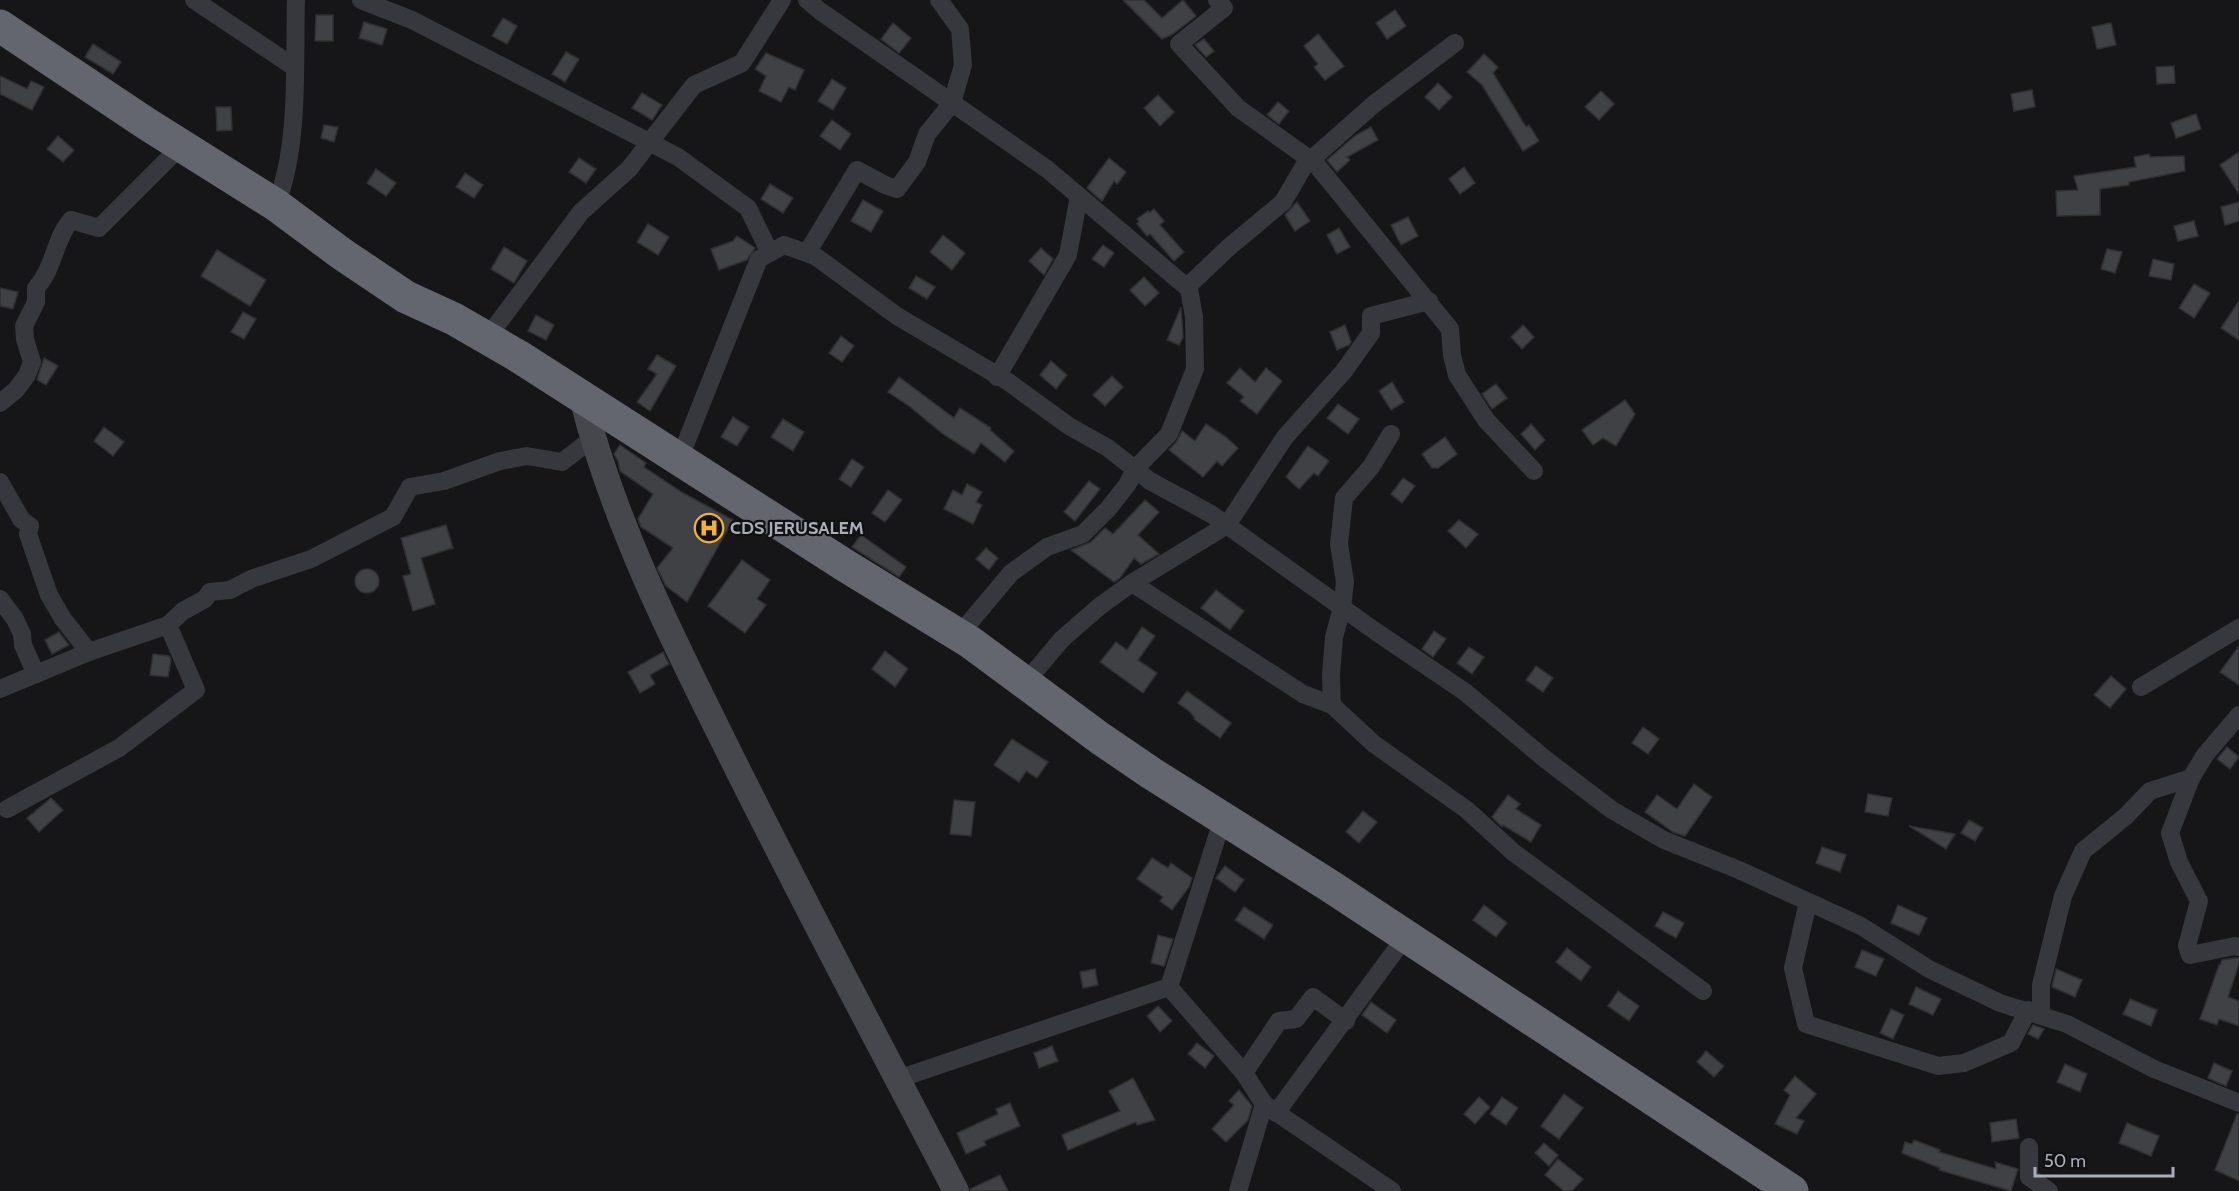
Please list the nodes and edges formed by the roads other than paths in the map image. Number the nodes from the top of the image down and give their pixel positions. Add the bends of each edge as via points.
1 (194, 0) edge
2 (296, 0) edge
3 (361, 0) edge
4 (783, 0) edge
5 (807, 0) edge
6 (939, 0) edge
7 (1217, 0) edge
8 (0, 26) edge
9 (1455, 44) dead end
10 (294, 67) junction
11 (952, 103) junction
12 (650, 142) junction
13 (182, 145) junction
14 (1311, 160) junction
15 (1079, 196) junction
16 (276, 205) junction
17 (770, 253) junction
18 (807, 253) junction
19 (1187, 287) junction
20 (1429, 301) junction
21 (487, 338) junction
22 (998, 377) junction
23 (582, 397) junction
24 (0, 403) edge
25 (1391, 434) dead end
26 (593, 438) junction
27 (679, 460) junction
28 (1136, 468) junction
29 (1534, 471) dead end
30 (0, 482) edge
31 (1227, 525) junction
32 (1132, 583) junction
33 (0, 599) edge
34 (1342, 608) junction
35 (168, 625) junction
36 (2239, 628) edge
37 (959, 635) junction
38 (89, 652) junction
39 (36, 674) junction
40 (1025, 683) junction
41 (2141, 687) dead end
42 (0, 689) edge
43 (1332, 705) junction
44 (2239, 715) edge
45 (2191, 778) junction
46 (7, 808) dead end
47 (1223, 818) junction
48 (1808, 902) junction
49 (1406, 936) junction
50 (2239, 947) edge
51 (1169, 987) junction
52 (1703, 991) dead end
53 (2034, 1012) junction
54 (1346, 1021) junction
55 (1244, 1073) junction
56 (898, 1079) junction
57 (2239, 1103) edge
58 (1270, 1109) junction
59 (2029, 1147) dead end
60 (956, 1191) edge
61 (1238, 1191) edge
62 (1392, 1191) edge
63 (1792, 1191) edge
64 (2049, 1191) edge

1 - 10 street
2 - 10 street
3 - 12 street via 412,20
4 - 12 street via 742,63 694,85
5 - 11 street
6 - 11 street via 960,29 963,65
7 - 14 street via 1224,8 1179,44 1238,108
8 - 13 highway
9 - 14 street via 1374,104
10 - 16 street via 293,120 285,183
11 - 15 street
11 - 18 street via 927,134 917,162 897,189 857,170
12 - 17 street via 678,157 748,208
12 - 21 street via 629,169 581,212
13 - 16 highway
13 - 24 street via 99,228 71,220 65,227 43,281 36,288 36,302 24,326 32,362 16,390
14 - 19 street via 1283,202
14 - 20 street
15 - 19 street
15 - 22 street via 1068,255
16 - 21 highway via 406,297
17 - 18 street via 784,245
17 - 27 street via 759,259
18 - 22 street via 897,316
19 - 28 street via 1194,317 1195,369 1169,434
20 - 29 street via 1450,329 1457,375 1486,420
20 - 31 street via 1371,315 1371,333 1344,371 1285,436
21 - 23 highway
22 - 28 street
23 - 26 main road
23 - 27 highway
25 - 34 street via 1371,467 1344,498 1339,544 1346,582
26 - 35 street via 562,462 527,456 500,461 444,482 410,487 393,517 311,559 230,590 210,592
26 - 56 main road via 624,524 680,653 781,857
27 - 37 highway
28 - 31 street via 1150,481
28 - 37 street via 1108,509 1083,534 1047,548 1011,573
30 - 38 street via 21,519 30,526 30,543 49,595
31 - 32 street
31 - 34 street
32 - 40 street via 1062,639
32 - 43 street via 1302,694
33 - 39 street via 15,619
34 - 43 street via 1330,675
34 - 48 street via 1466,692 1612,810 1664,840
35 - 38 street
35 - 46 street via 196,690 119,748
36 - 41 street
37 - 40 highway
38 - 39 street
39 - 42 street
40 - 47 highway via 1150,773
43 - 52 street via 1374,744 1467,810 1513,852
44 - 45 street
45 - 50 street via 2170,833 2179,862 2199,901 2187,946 2190,956
45 - 53 street via 2150,790 2126,816 2083,850 2063,896
47 - 49 highway
47 - 51 street
48 - 53 street via 1861,926 1929,969 2000,1003
48 - 53 street via 1793,969 1806,1024 1938,1066 1964,1063 2011,1043
49 - 54 street
49 - 63 highway
51 - 55 street
51 - 56 street
53 - 57 street via 2067,1024 2154,1069
54 - 55 street via 1313,997 1296,1019 1279,1021
54 - 58 street
55 - 58 street
56 - 60 main road
58 - 61 street
58 - 62 street
59 - 64 street via 2029,1177

